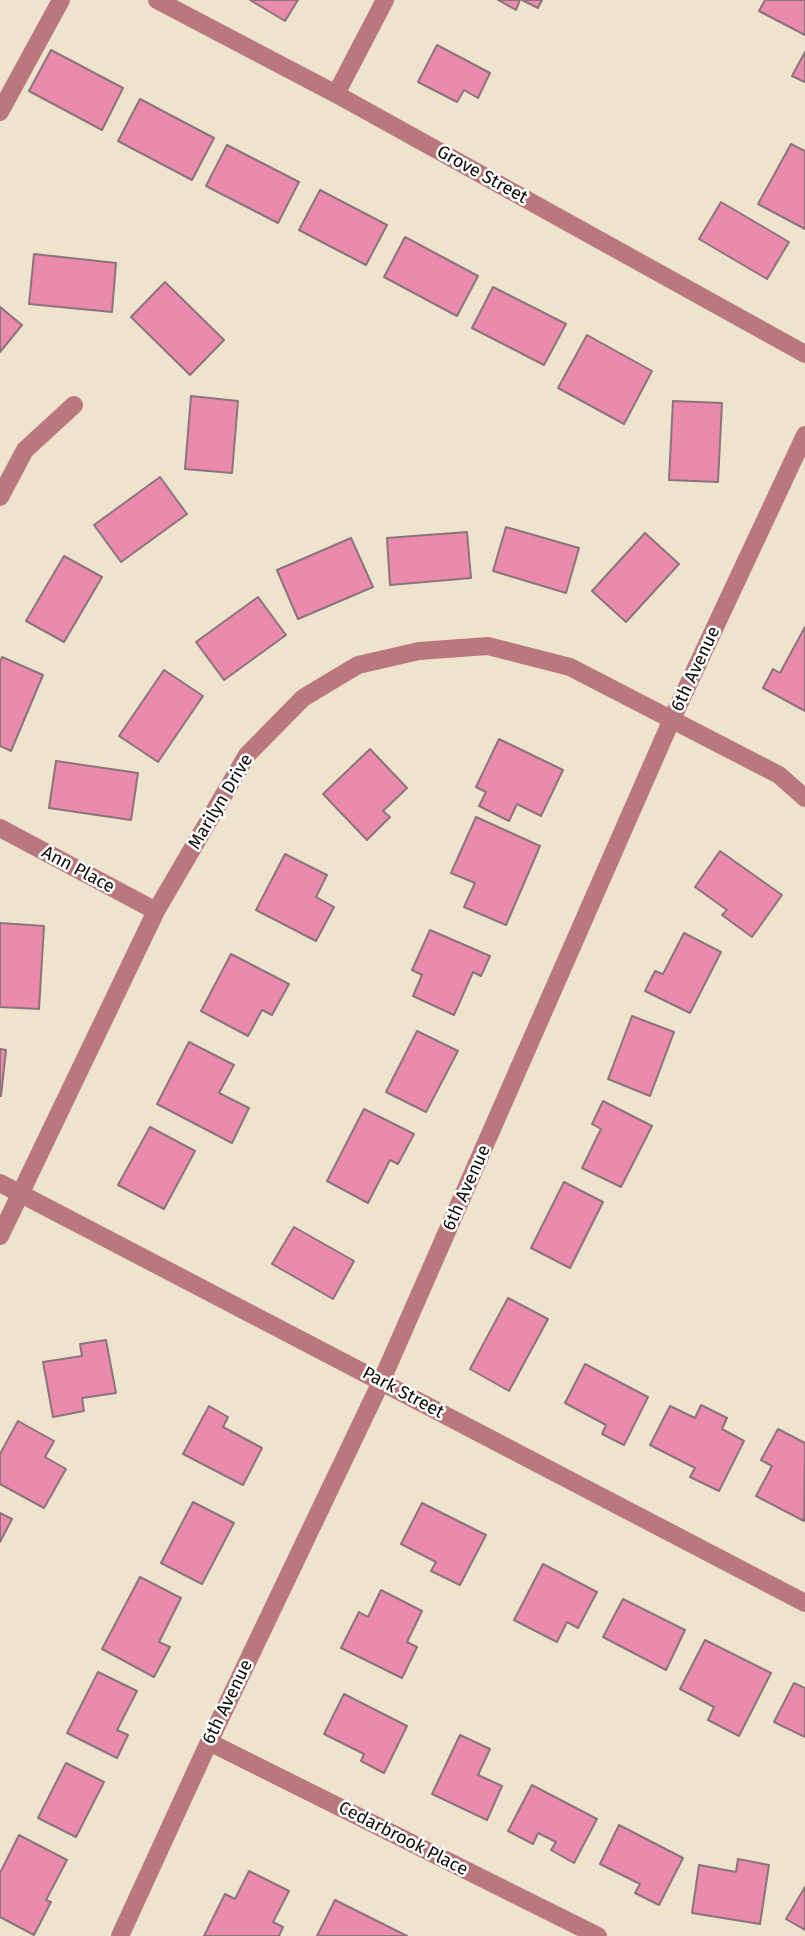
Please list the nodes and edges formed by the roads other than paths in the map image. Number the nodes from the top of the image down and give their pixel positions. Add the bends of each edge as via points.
1 (61, 0) edge
2 (157, 0) edge
3 (385, 0) edge
4 (336, 94) junction
5 (0, 112) edge
6 (805, 354) edge
7 (74, 405) dead end
8 (805, 435) edge
9 (0, 497) edge
10 (672, 719) junction
11 (805, 799) edge
12 (0, 828) edge
13 (156, 911) junction
14 (0, 1183) edge
15 (19, 1193) junction
16 (0, 1236) edge
17 (382, 1382) junction
18 (805, 1603) edge
19 (209, 1742) junction
20 (120, 1936) edge
21 (597, 1936) edge

1 - 5 street
2 - 4 street, Grove Street
3 - 4 street
4 - 6 street, Grove Street
7 - 9 street via 25,450
8 - 10 street, 6th Avenue
10 - 11 street, Marilyn Drive via 779,775
10 - 13 street, Marilyn Drive via 570,667 488,646 419,651 358,665 303,698 247,755
10 - 17 street, 6th Avenue
12 - 13 street, Ann Place
13 - 15 street, Marilyn Drive
14 - 15 street, Park Street
15 - 16 street, Marilyn Drive
15 - 17 street, Park Street
17 - 18 street, Park Street
17 - 19 street, 6th Avenue
19 - 20 street, 6th Avenue
19 - 21 street, Cedarbrook Place

